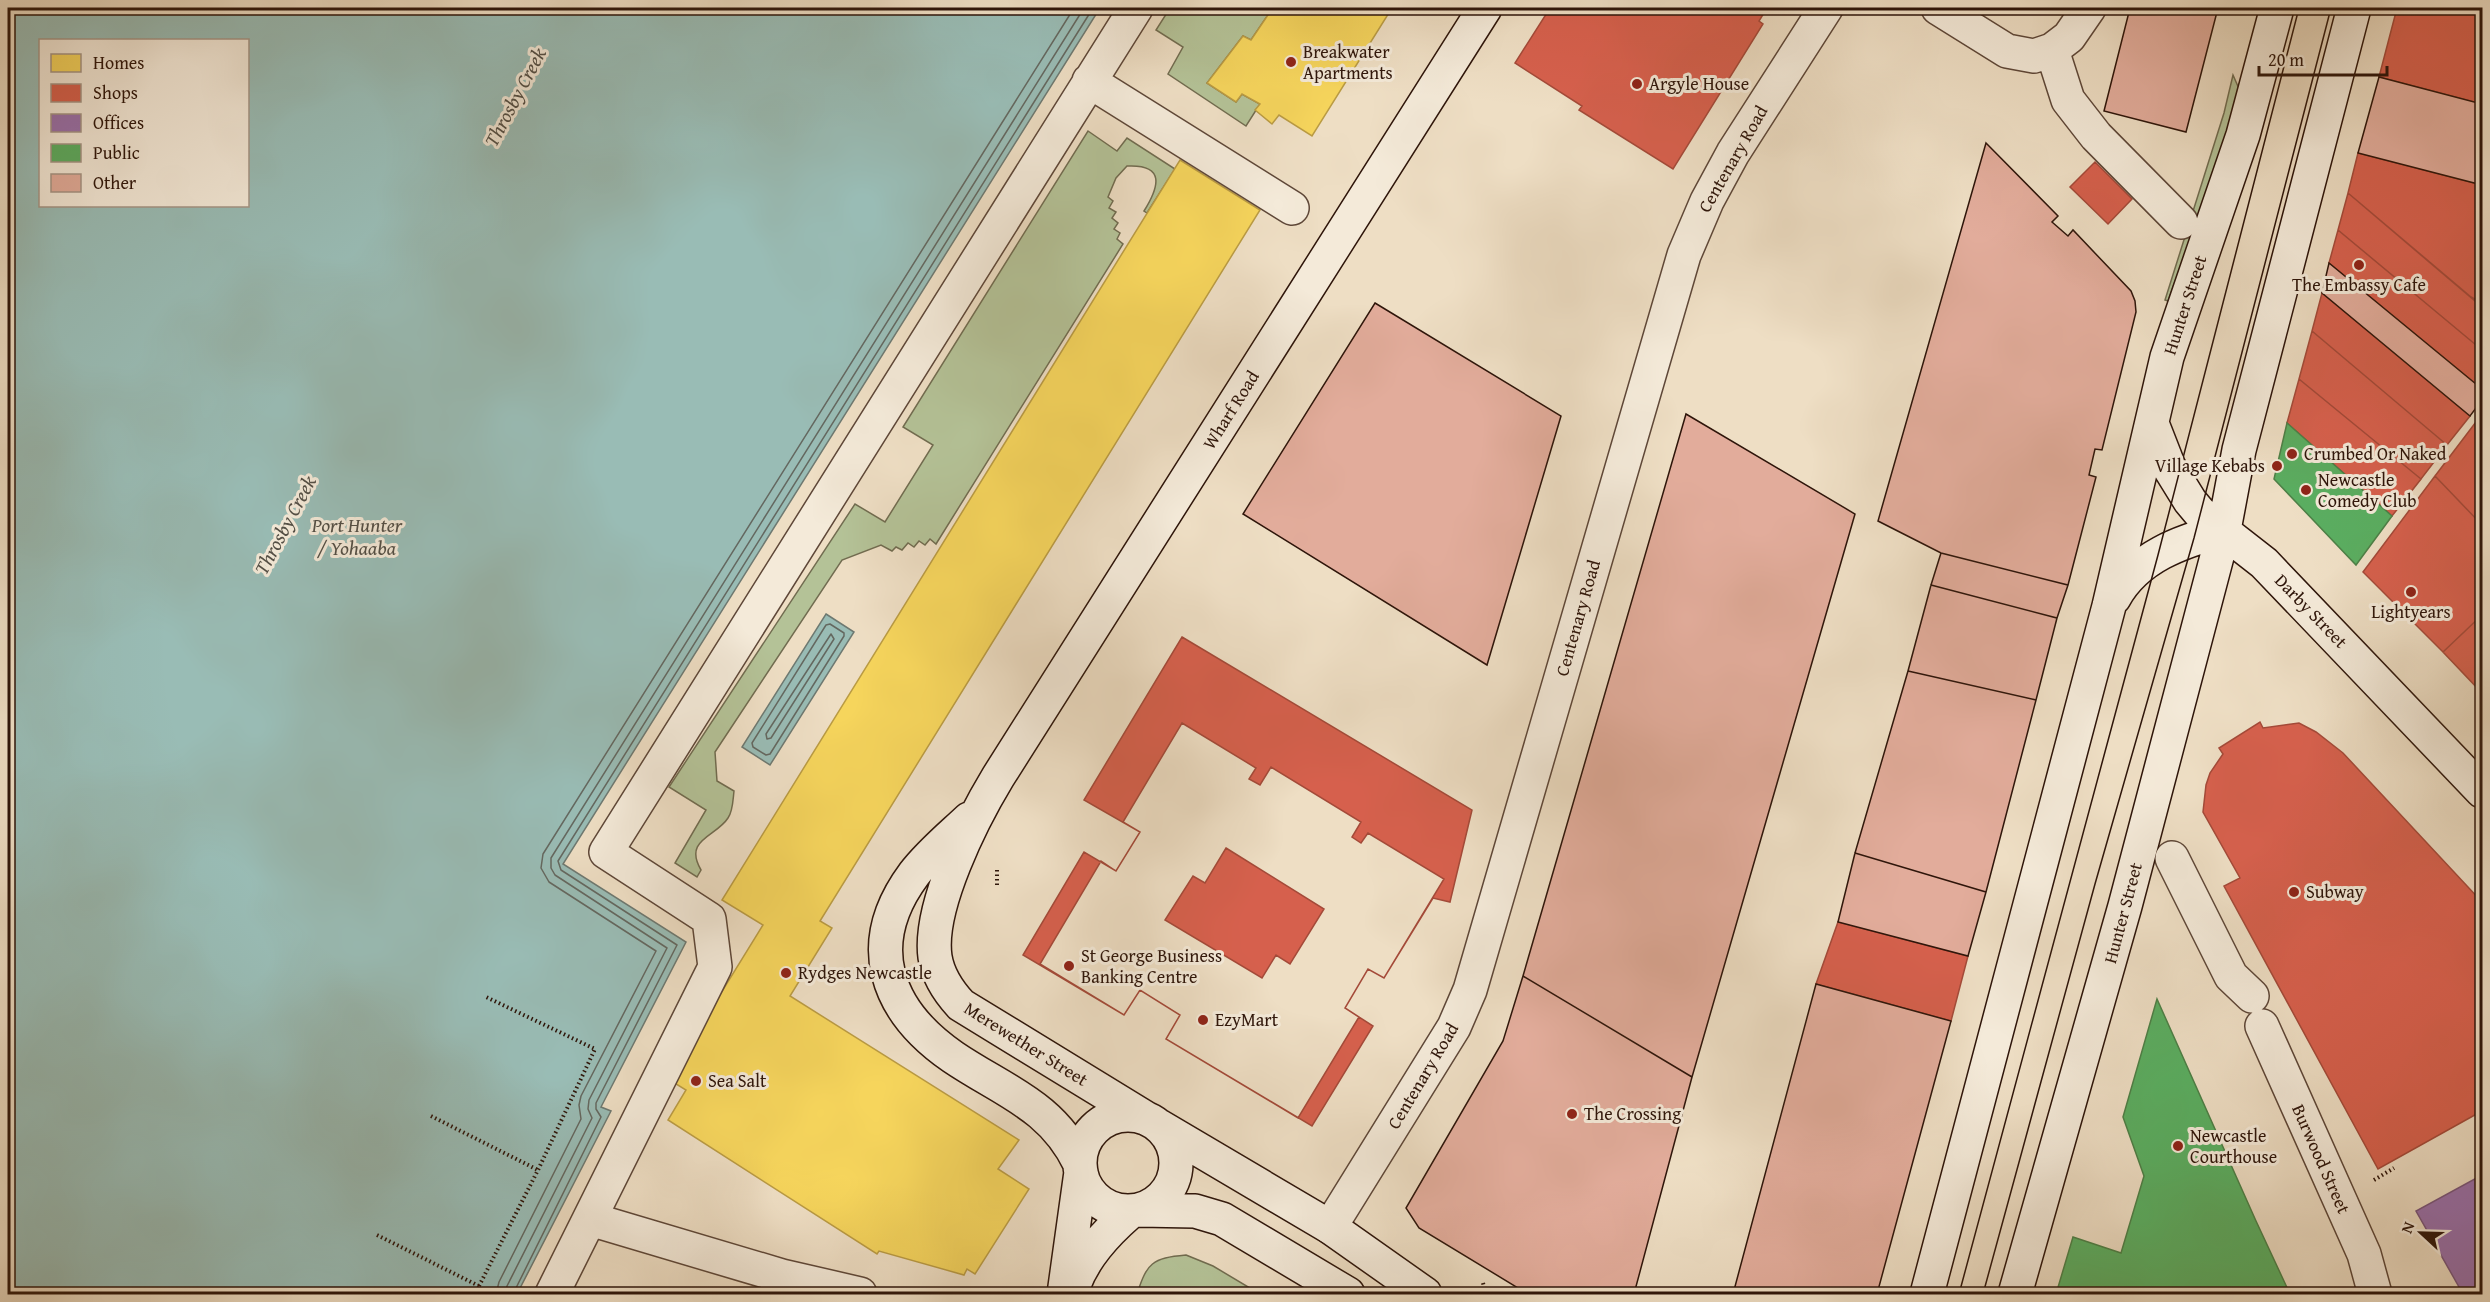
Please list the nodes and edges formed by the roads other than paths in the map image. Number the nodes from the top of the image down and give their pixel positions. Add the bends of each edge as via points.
1 (1136, 8) edge
2 (1485, 8) edge
3 (1826, 8) edge
4 (1938, 8) edge
5 (2089, 8) edge
6 (2277, 8) edge
7 (2354, 8) edge
8 (2052, 50) junction
9 (1089, 81) junction
10 (1292, 208) dead end
11 (2181, 222) dead end
12 (2153, 426) junction
13 (2224, 530) junction
14 (2109, 606) junction
15 (2482, 791) edge
16 (977, 811) junction
17 (2172, 858) dead end
18 (1154, 1123) junction
19 (1081, 1168) junction
20 (1134, 1211) junction
21 (590, 1219) junction
22 (1330, 1227) junction
23 (1305, 1268) junction
24 (552, 1294) edge
25 (860, 1294) edge
26 (1064, 1294) edge
27 (1070, 1294) edge
28 (1348, 1294) edge
29 (1425, 1294) edge
30 (1927, 1294) edge
31 (2015, 1294) edge
32 (2375, 1294) edge

1 - 9 main road
2 - 16 main road, Wharf Road
3 - 22 main road, Centenary Road via 1733,153 1684,255 1470,990 1454,1027
4 - 8 main road via 2007,51 2034,56
5 - 8 main road via 2069,37
6 - 12 main road, Hunter Street via 2248,118 2172,339
7 - 13 main road, Hunter Street via 2238,450
8 - 11 main road via 2068,100 2096,136
9 - 10 main road
9 - 21 main road via 606,852 710,919 715,967
12 - 13 main road, Darby Street via 2169,467 2190,501
12 - 14 main road, Hunter Street
13 - 14 main road, Hunter Street via 2176,544 2144,564 2118,590
13 - 15 main road, Darby Street via 2281,579
13 - 31 main road, Hunter Street via 2125,906
14 - 30 main road, Hunter Street
16 - 18 main road, Merewether Street via 938,914 935,957 944,984 961,1005 976,1015
16 - 19 main road via 926,861 902,893 886,939 887,974 898,1000 920,1029 955,1058 1051,1120
17 - 32 main road, Burwood Street via 2231,976 2257,1011 2364,1254
18 - 19 main road via 1121,1114 1101,1121 1083,1143
18 - 20 main road via 1170,1138 1176,1171 1163,1195
18 - 22 main road, Merewether Street
19 - 20 main road via 1088,1191 1096,1199 1107,1207
19 - 26 main road
20 - 23 main road via 1195,1211 1222,1219
20 - 27 main road via 1096,1246
21 - 24 main road
21 - 25 main road via 782,1276
22 - 23 main road, Centenary Road
22 - 29 main road, Merewether Street
23 - 28 main road

